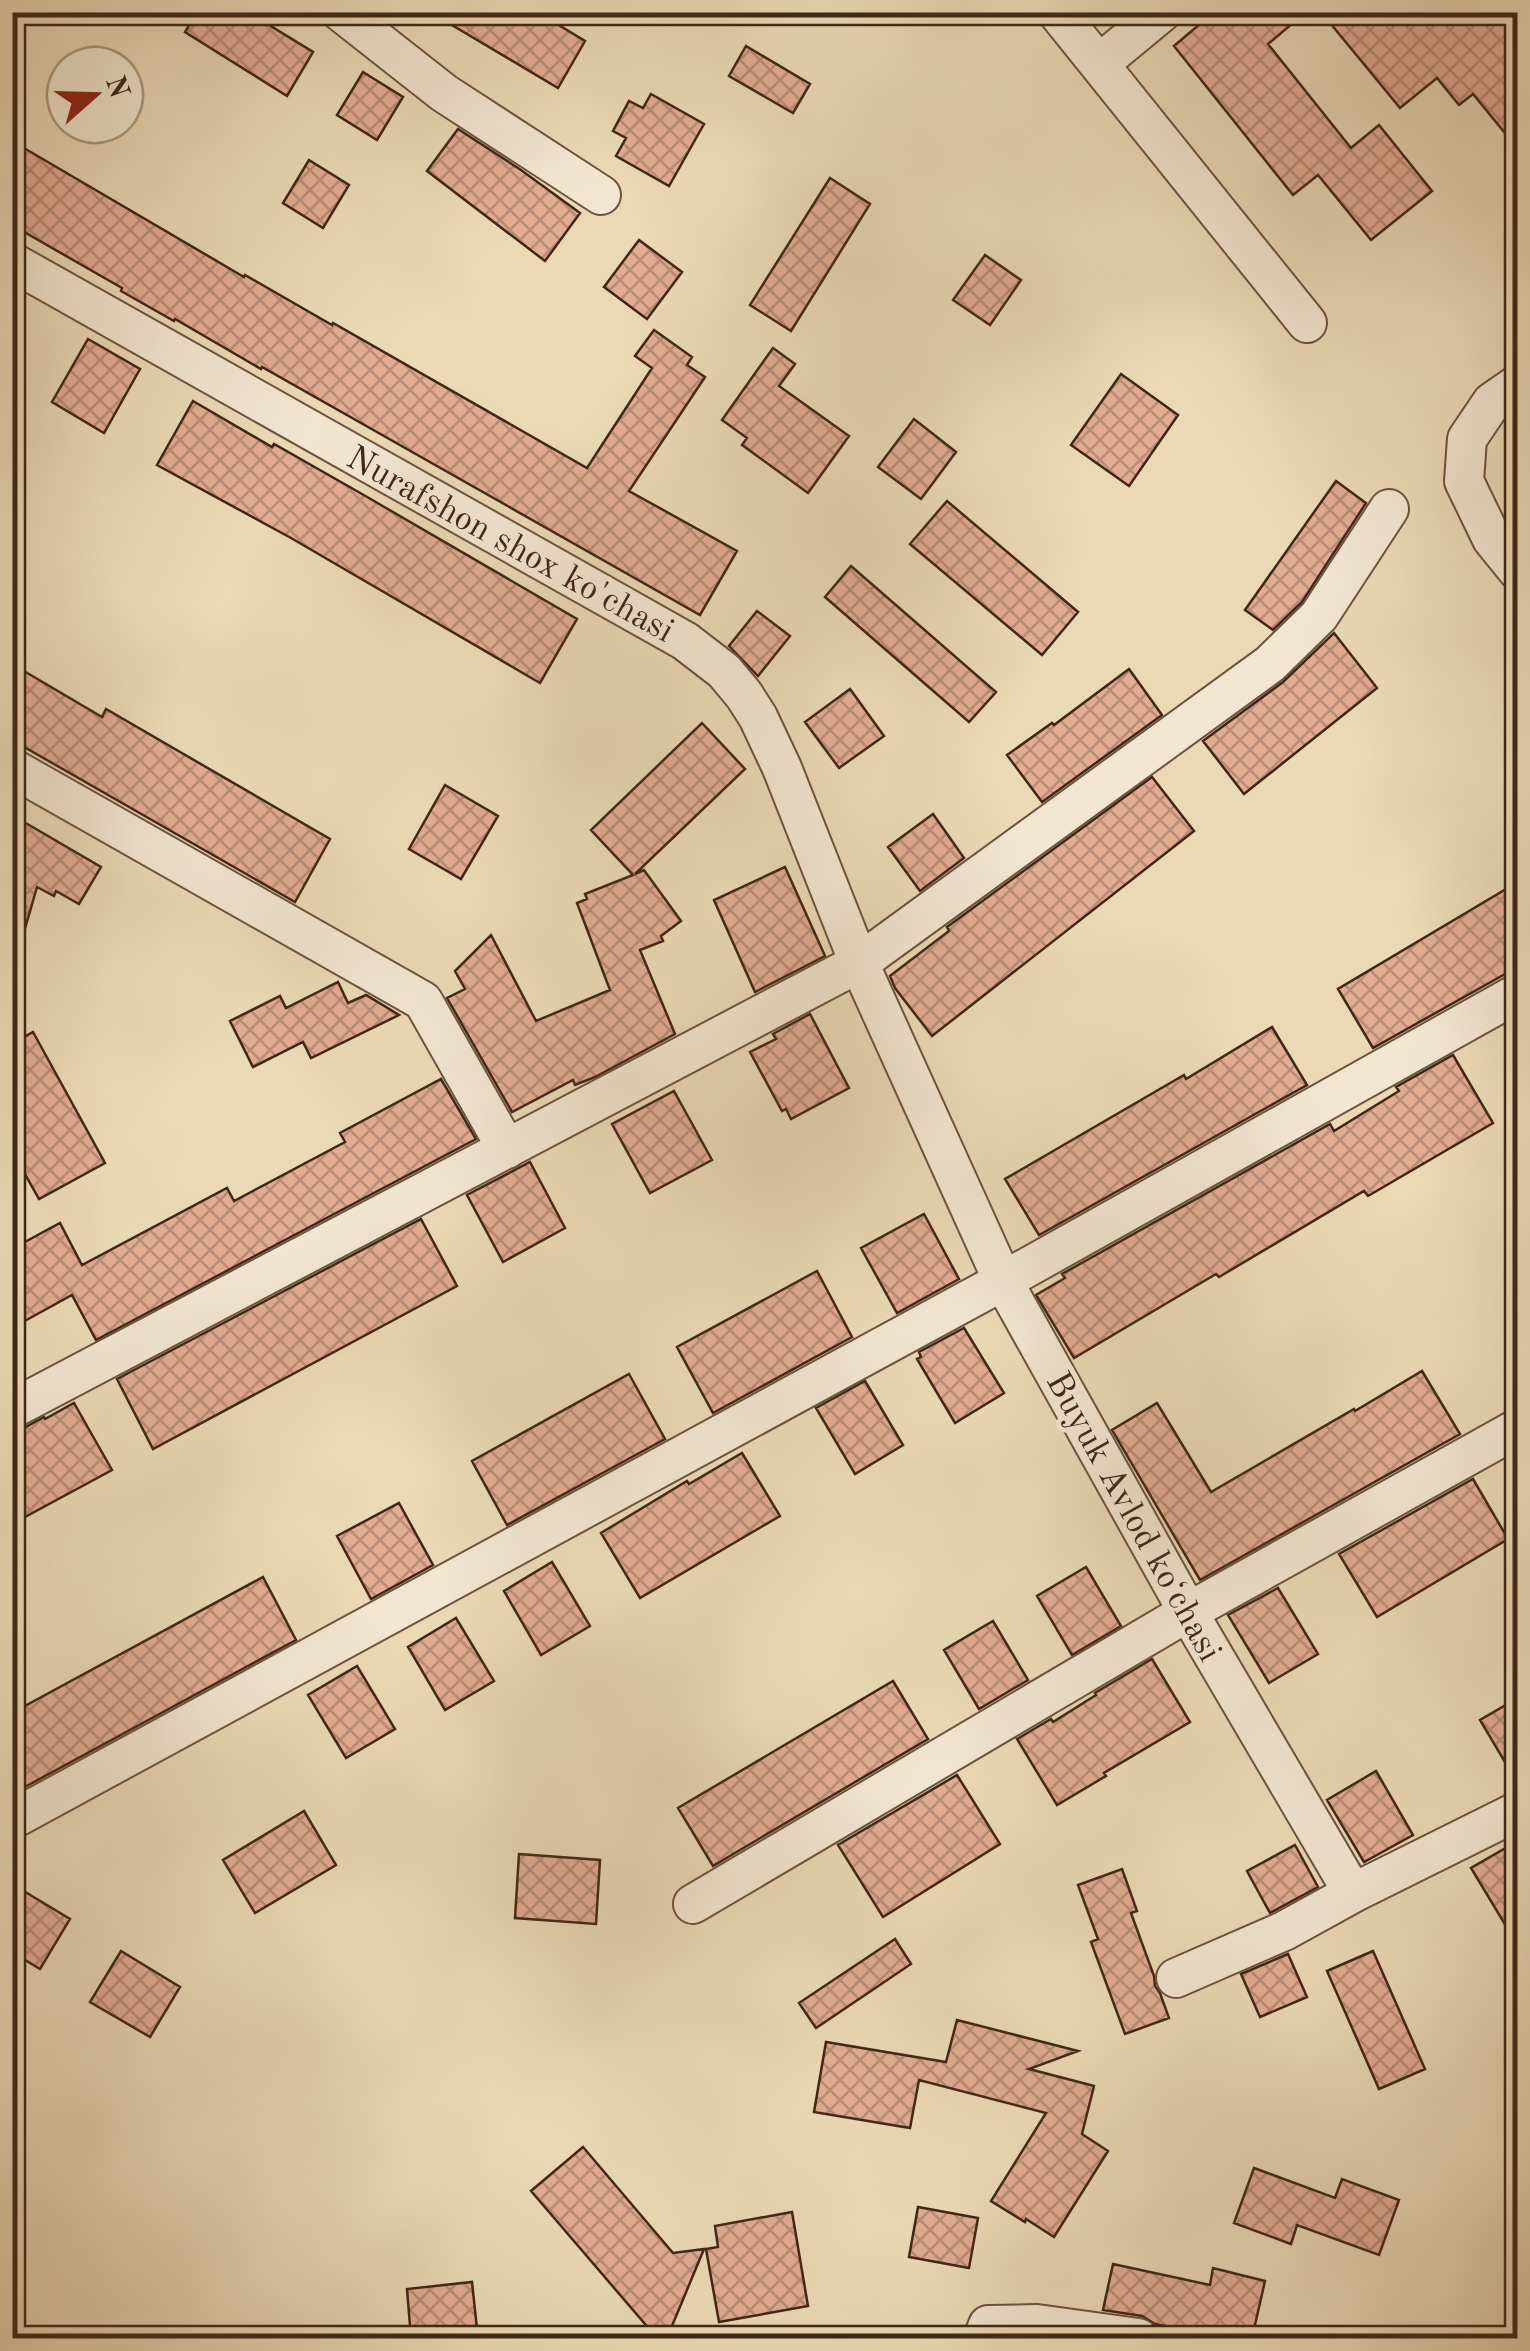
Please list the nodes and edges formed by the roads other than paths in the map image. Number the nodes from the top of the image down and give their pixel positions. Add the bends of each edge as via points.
1 (341, 12) edge
2 (1057, 12) edge
3 (1162, 12) edge
4 (1098, 64) junction
5 (601, 195) dead end
6 (12, 262) edge
7 (1307, 323) dead end
8 (1518, 384) edge
9 (1389, 509) dead end
10 (1518, 571) edge
11 (12, 768) edge
12 (859, 964) junction
13 (1518, 994) edge
14 (507, 1148) junction
15 (1003, 1281) junction
16 (12, 1409) edge
17 (1518, 1428) edge
18 (1188, 1612) junction
19 (1518, 1811) edge
20 (15, 1818) dead end
21 (1354, 1894) junction
22 (693, 1904) dead end
23 (1176, 1978) dead end
24 (983, 2338) edge
25 (1138, 2338) edge

1 - 5 street via 444,92
2 - 4 street
3 - 4 street
4 - 7 street
6 - 12 street, Nurafshon shox ko'chasi via 686,641 724,671 770,742
8 - 10 street via 1492,402 1467,440 1464,482 1492,539
9 - 12 street via 1319,616 1270,664
11 - 14 street via 423,1002
12 - 14 street
12 - 15 street, Buyuk Avlod koʻchasi
13 - 15 street
14 - 16 street
15 - 18 street, Buyuk Avlod koʻchasi
15 - 20 street
17 - 18 street
18 - 21 street, Buyuk Avlod koʻchasi
18 - 22 street
19 - 21 street
21 - 23 street
24 - 25 street via 988,2325 1038,2324

